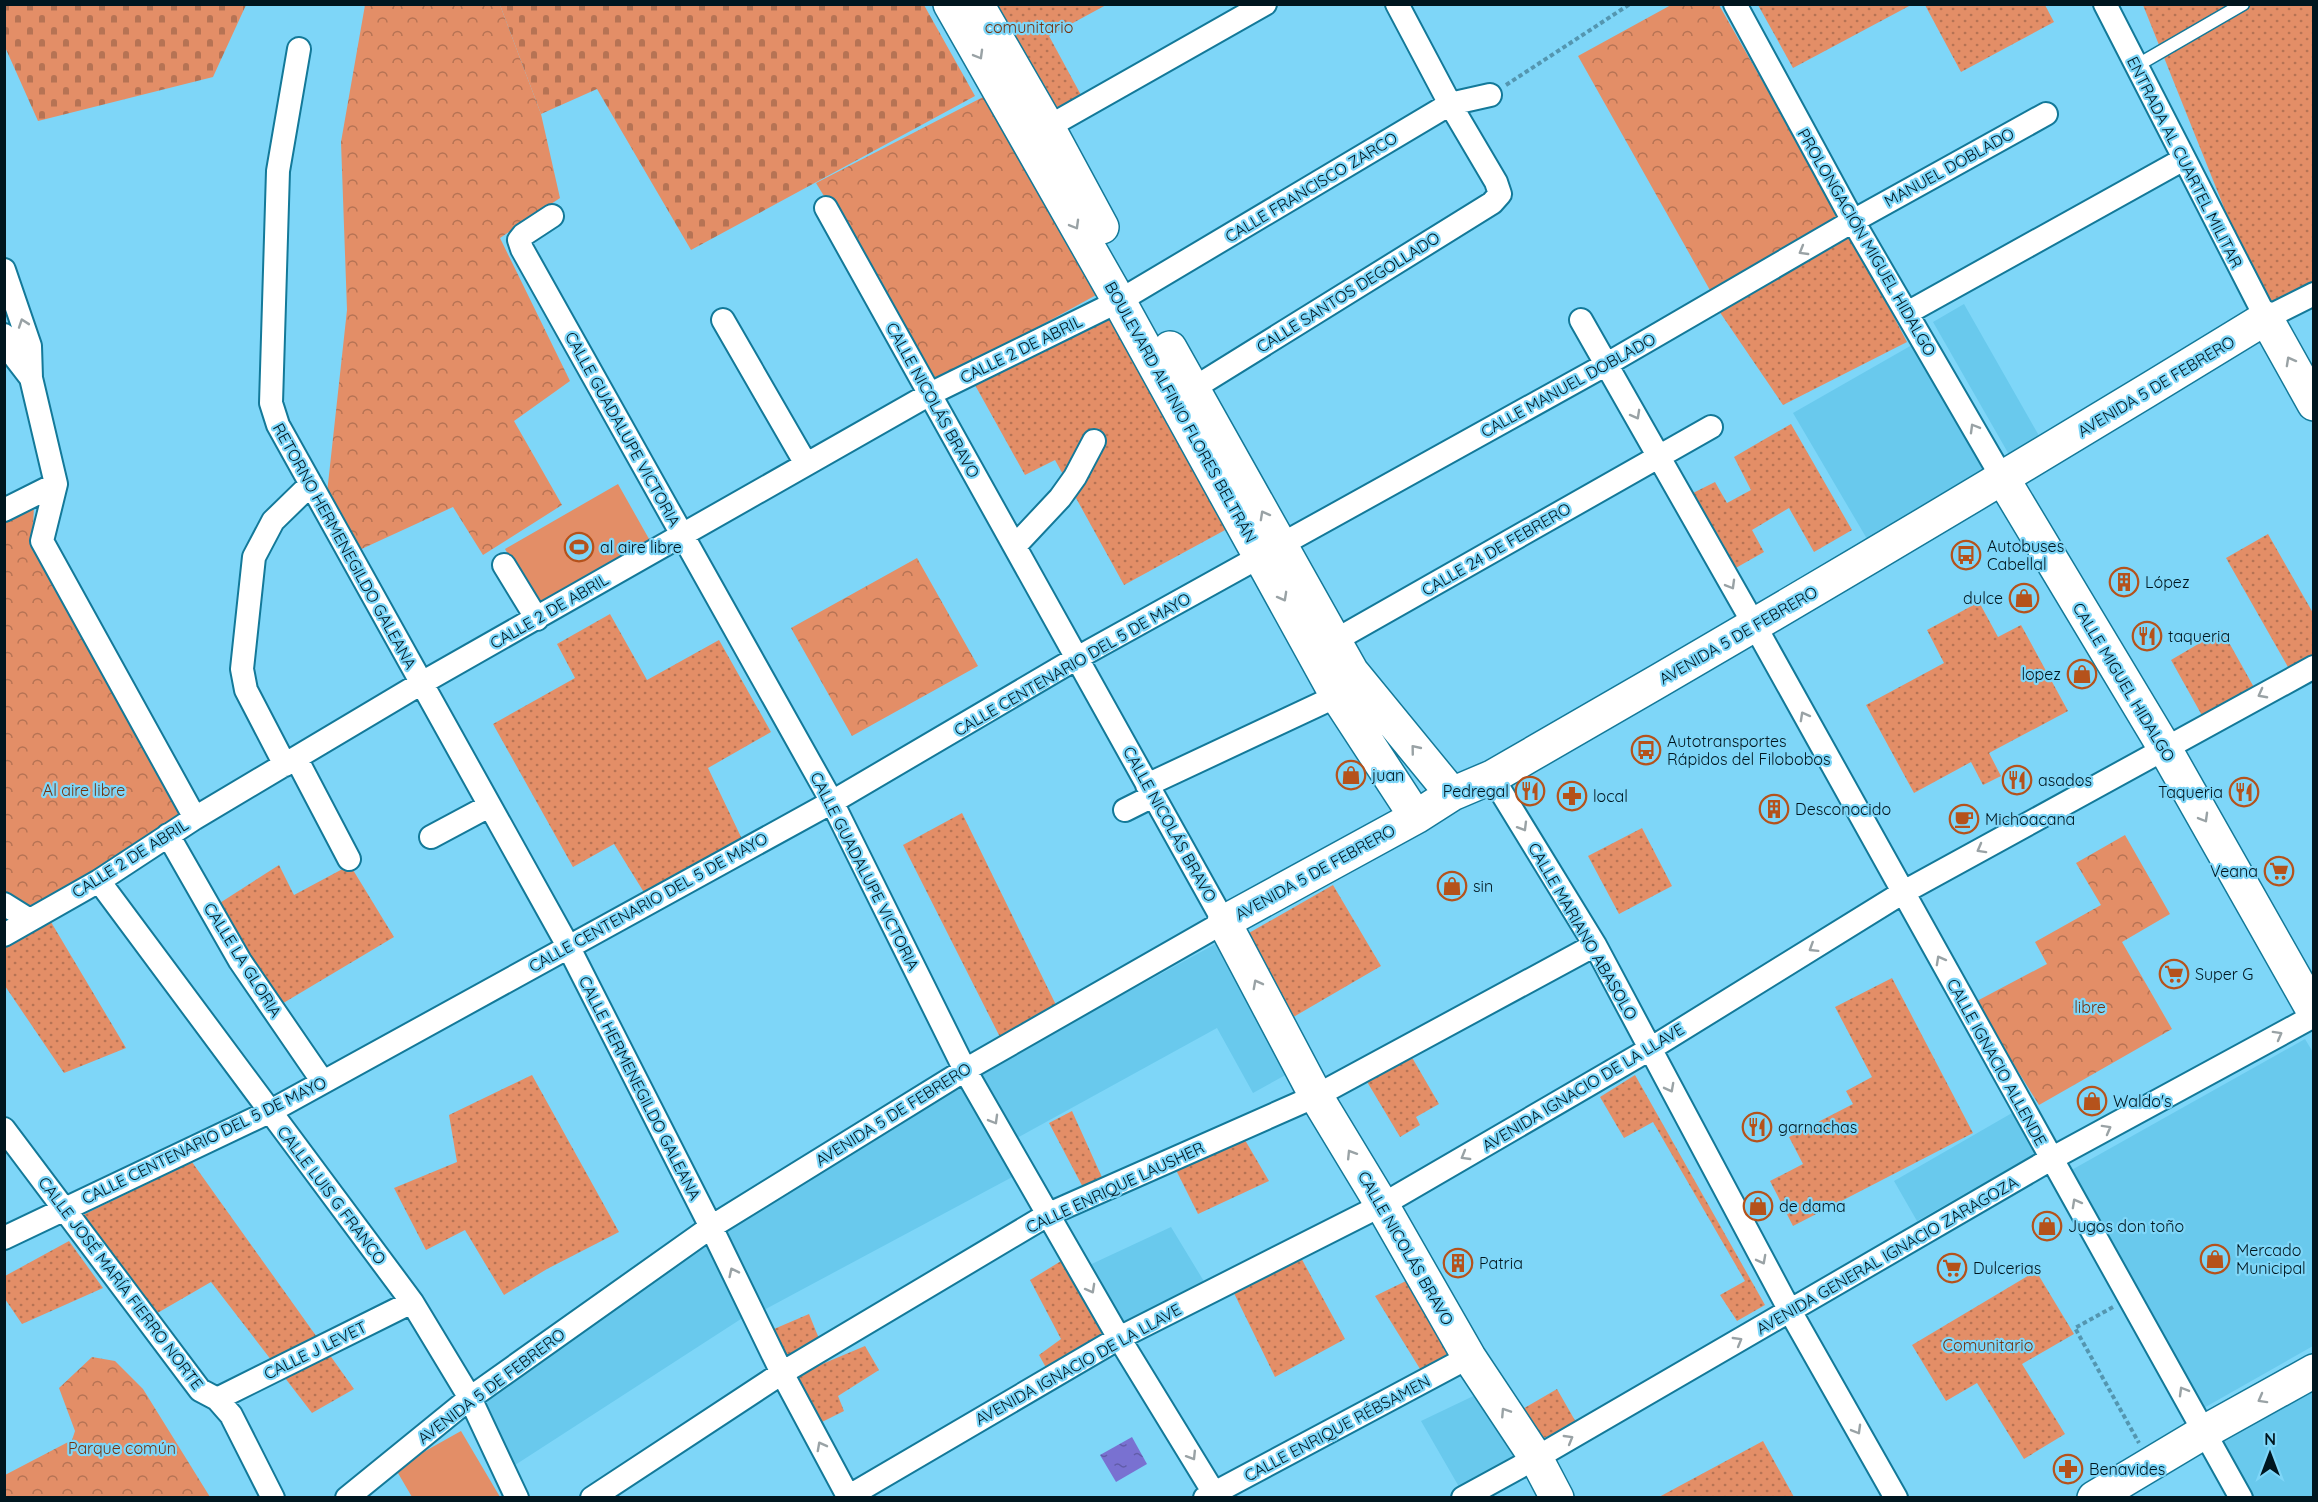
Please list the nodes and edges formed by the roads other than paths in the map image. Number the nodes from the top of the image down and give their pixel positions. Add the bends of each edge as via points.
1 (950, 4) edge
2 (978, 4) edge
3 (1264, 4) edge
4 (1397, 4) edge
5 (1735, 4) edge
6 (2105, 4) edge
7 (2243, 4) edge
8 (299, 49) dead end
9 (2136, 66) junction
10 (1013, 91) junction
11 (1490, 95) road end
12 (1450, 104) junction
13 (2046, 114) dead end
14 (1048, 127) junction
15 (2184, 159) junction
16 (826, 208) dead end
17 (552, 216) dead end
18 (1853, 221) junction
19 (4, 270) edge
20 (2313, 294) edge
21 (1128, 296) junction
22 (1907, 313) junction
23 (2266, 318) junction
24 (723, 320) dead end
25 (1581, 320) dead end
26 (4, 335) edge
27 (1607, 364) junction
28 (31, 378) junction
29 (1194, 388) junction
30 (930, 394) junction
31 (2313, 404) edge
32 (1711, 427) dead end
33 (1094, 441) dead end
34 (1658, 457) junction
35 (806, 464) junction
36 (2003, 479) junction
37 (56, 484) junction
38 (311, 484) junction
39 (4, 510) edge
40 (682, 534) junction
41 (1015, 546) junction
42 (1271, 552) junction
43 (504, 565) dead end
44 (537, 619) junction
45 (1755, 626) junction
46 (1334, 641) junction
47 (1077, 658) junction
48 (2313, 667) edge
49 (420, 684) junction
50 (1337, 696) junction
51 (2164, 747) junction
52 (290, 761) junction
53 (1492, 777) junction
54 (1150, 791) junction
55 (1452, 794) junction
56 (832, 802) junction
57 (489, 806) junction
58 (1125, 810) dead end
59 (1416, 817) junction
60 (195, 818) junction
61 (168, 836) junction
62 (431, 837) dead end
63 (349, 859) dead end
64 (99, 881) junction
65 (1902, 892) junction
66 (4, 904) edge
67 (28, 919) junction
68 (1224, 922) junction
69 (4, 935) edge
70 (1595, 945) junction
71 (568, 946) junction
72 (2313, 1014) edge
73 (1650, 1049) junction
74 (965, 1070) junction
75 (323, 1082) junction
76 (1316, 1096) junction
77 (269, 1112) junction
78 (4, 1129) edge
79 (2051, 1159) junction
80 (1382, 1205) junction
81 (63, 1209) junction
82 (1049, 1214) junction
83 (711, 1227) junction
84 (4, 1238) edge
85 (412, 1302) junction
86 (1790, 1311) junction
87 (1119, 1338) junction
88 (1469, 1357) junction
89 (2313, 1371) edge
90 (782, 1374) junction
91 (470, 1398) junction
92 (217, 1399) junction
93 (2206, 1431) junction
94 (1536, 1458) junction
95 (1213, 1496) edge
96 (273, 1497) edge
97 (346, 1497) edge
98 (517, 1497) edge
99 (592, 1497) edge
100 (848, 1497) edge
101 (1463, 1497) edge
102 (1557, 1497) edge
103 (1896, 1497) edge
104 (2094, 1497) edge
105 (2241, 1497) edge

1 -> 10 street, BOULEVARD ALFINIO FLORES BELTRÁN
2 - 10 street, BOULEVARD ALFINIO FLORES BELTRÁN
3 - 14 street
4 - 12 street
5 - 18 street, PROLONGACIÓN MIGUEL HIDALGO
6 - 9 street, ENTRADA AL CUARTEL MILITAR
7 - 9 lane
8 - 38 street, RETORNO HERMENEGILDO GALEANA via 278,171 271,403 278,425
9 - 15 street, ENTRADA AL CUARTEL MILITAR
10 - 14 street, BOULEVARD ALFINIO FLORES BELTRÁN
10 -> 21 street, BOULEVARD ALFINIO FLORES BELTRÁN
11 - 12 street, CALLE FRANCISCO ZARCO
12 - 21 street, CALLE FRANCISCO ZARCO
12 - 29 street, CALLE SANTOS DEGOLLADO via 1496,182 1500,194 1492,203
13 - 18 street, MANUEL DOBLADO
14 - 21 street, BOULEVARD ALFINIO FLORES BELTRÁN
15 - 22 street
15 - 23 street, ENTRADA AL CUARTEL MILITAR
16 - 30 street, CALLE NICOLÁS BRAVO
17 - 40 street, CALLE GUADALUPE VICTORIA via 519,240 522,249
18 - 22 street, PROLONGACIÓN MIGUEL HIDALGO
18 -> 27 street, CALLE MANUEL DOBLADO
28 -> 19 street via 30,346
20 - 23 street, AVENIDA 5 DE FEBRERO
21 - 29 street, BOULEVARD ALFINIO FLORES BELTRÁN
21 - 30 street, CALLE 2 DE ABRIL
21 - 42 street, BOULEVARD ALFINIO FLORES BELTRÁN
36 -> 22 street, PROLONGACIÓN MIGUEL HIDALGO
31 -> 23 street
23 - 36 street, AVENIDA 5 DE FEBRERO
24 - 35 street
25 - 27 street, CALLE IGNACIO ALLENDE
26 - 28 street via 10,352
27 -> 34 street, CALLE IGNACIO ALLENDE
27 - 42 street, CALLE MANUEL DOBLADO
28 - 37 street
42 -> 29 street, BOULEVARD ALFINIO FLORES BELTRÁN
30 - 35 street, CALLE 2 DE ABRIL
30 - 41 street, CALLE NICOLÁS BRAVO
32 - 34 street, CALLE 24 DE FEBRERO
33 - 41 street via 1060,498
34 -> 45 street, CALLE IGNACIO ALLENDE
34 - 46 street, CALLE 24 DE FEBRERO
35 - 40 street, CALLE 2 DE ABRIL
36 - 45 street, AVENIDA 5 DE FEBRERO
36 - 51 street, CALLE MIGUEL HIDALGO
37 - 39 street
37 - 60 street via 42,541
38 - 49 street, RETORNO HERMENEGILDO GALEANA
38 - 52 street via 273,521 254,557 243,669 246,690
40 - 44 street, CALLE 2 DE ABRIL
40 - 56 street, CALLE GUADALUPE VICTORIA
41 - 47 street, CALLE NICOLÁS BRAVO
42 - 46 street, BOULEVARD ALFINIO FLORES BELTRÁN
42 - 47 street, CALLE CENTENARIO DEL 5 DE MAYO
42 -> 50 street, BOULEVARD ALFINIO FLORES BELTRÁN
43 - 44 street
44 - 49 street, CALLE 2 DE ABRIL
45 - 53 street, AVENIDA 5 DE FEBRERO
65 -> 45 street, CALLE IGNACIO ALLENDE
55 -> 46 street, BOULEVARD ALFINIO FLORES BELTRÁN via 1352,672
47 - 54 street, CALLE NICOLÁS BRAVO
47 - 56 street, CALLE CENTENARIO DEL 5 DE MAYO
48 -> 51 street, AVENIDA IGNACIO DE LA LLAVE
49 - 52 street, CALLE 2 DE ABRIL
49 - 57 street, CALLE HERMENEGILDO GALEANA
50 - 54 street
50 - 59 street, BOULEVARD ALFINIO FLORES BELTRÁN
51 -> 65 street, AVENIDA IGNACIO DE LA LLAVE
51 -> 72 street, CALLE MIGUEL HIDALGO
52 - 60 street, CALLE 2 DE ABRIL
52 - 63 street
53 - 55 street, AVENIDA 5 DE FEBRERO
53 -> 70 street, CALLE MARIANO ABASOLO
54 - 58 street
54 - 68 street, CALLE NICOLÁS BRAVO
55 - 59 street, AVENIDA 5 DE FEBRERO
56 - 71 street, CALLE CENTENARIO DEL 5 DE MAYO
56 - 74 street, CALLE GUADALUPE VICTORIA
57 - 62 street
57 - 71 street, CALLE HERMENEGILDO GALEANA
59 - 68 street, AVENIDA 5 DE FEBRERO
60 - 61 street, CALLE 2 DE ABRIL
61 - 64 street, CALLE 2 DE ABRIL
61 - 75 street, CALLE LA GLORIA via 240,961
64 - 67 street, CALLE 2 DE ABRIL
64 - 77 street, CALLE LUIS G FRANCO
65 -> 73 street, AVENIDA IGNACIO DE LA LLAVE
79 -> 65 street, CALLE IGNACIO ALLENDE
66 - 67 street
67 - 69 street, CALLE 2 DE ABRIL
68 - 74 street, AVENIDA 5 DE FEBRERO
76 -> 68 street, CALLE NICOLÁS BRAVO
70 - 73 street, CALLE MARIANO ABASOLO
70 - 76 street, CALLE ENRIQUE LAUSHER
71 - 75 street, CALLE CENTENARIO DEL 5 DE MAYO
71 - 83 street, CALLE HERMENEGILDO GALEANA
79 -> 72 street, AVENIDA GENERAL IGNACIO ZARAGOZA
73 -> 80 street, AVENIDA IGNACIO DE LA LLAVE
73 -> 86 street, CALLE MARIANO ABASOLO
74 -> 82 street, CALLE GUADALUPE VICTORIA
74 - 83 street, AVENIDA 5 DE FEBRERO
75 - 77 street, CALLE CENTENARIO DEL 5 DE MAYO
80 -> 76 street, CALLE NICOLÁS BRAVO
76 - 82 street, CALLE ENRIQUE LAUSHER
77 - 81 street, CALLE CENTENARIO DEL 5 DE MAYO
77 - 85 street, CALLE LUIS G FRANCO
78 - 81 street, CALLE JOSÉ MARÍA FIERRO NORTE
79 - 86 street, AVENIDA GENERAL IGNACIO ZARAGOZA
93 -> 79 street, CALLE IGNACIO ALLENDE
80 - 87 street, AVENIDA IGNACIO DE LA LLAVE
80 - 88 street, CALLE NICOLÁS BRAVO
81 - 84 street, CALLE CENTENARIO DEL 5 DE MAYO
81 - 92 street, CALLE JOSÉ MARÍA FIERRO NORTE via 200,1390
82 -> 87 street, CALLE GUADALUPE VICTORIA
82 - 90 street, CALLE ENRIQUE LAUSHER
90 -> 83 street, CALLE HERMENEGILDO GALEANA
83 - 91 street, AVENIDA 5 DE FEBRERO
85 - 91 street, CALLE LUIS G FRANCO
85 - 92 street, CALLE J LEVET
94 -> 86 street, AVENIDA GENERAL IGNACIO ZARAGOZA
86 -> 103 street, CALLE MARIANO ABASOLO
87 -> 95 street, CALLE GUADALUPE VICTORIA
87 - 100 street, AVENIDA IGNACIO DE LA LLAVE
94 -> 88 street, CALLE NICOLÁS BRAVO
88 - 95 street, CALLE ENRIQUE RÉBSAMEN
89 -> 93 street
90 - 99 street, CALLE ENRIQUE LAUSHER
100 -> 90 street, CALLE HERMENEGILDO GALEANA
91 - 97 street, AVENIDA 5 DE FEBRERO
91 - 98 street, CALLE LUIS G FRANCO
92 - 96 street, CALLE JOSÉ MARÍA FIERRO NORTE via 231,1415
93 - 104 street
93 - 105 street, CALLE IGNACIO ALLENDE
94 - 101 street, AVENIDA GENERAL IGNACIO ZARAGOZA
94 - 102 street, CALLE NICOLÁS BRAVO

